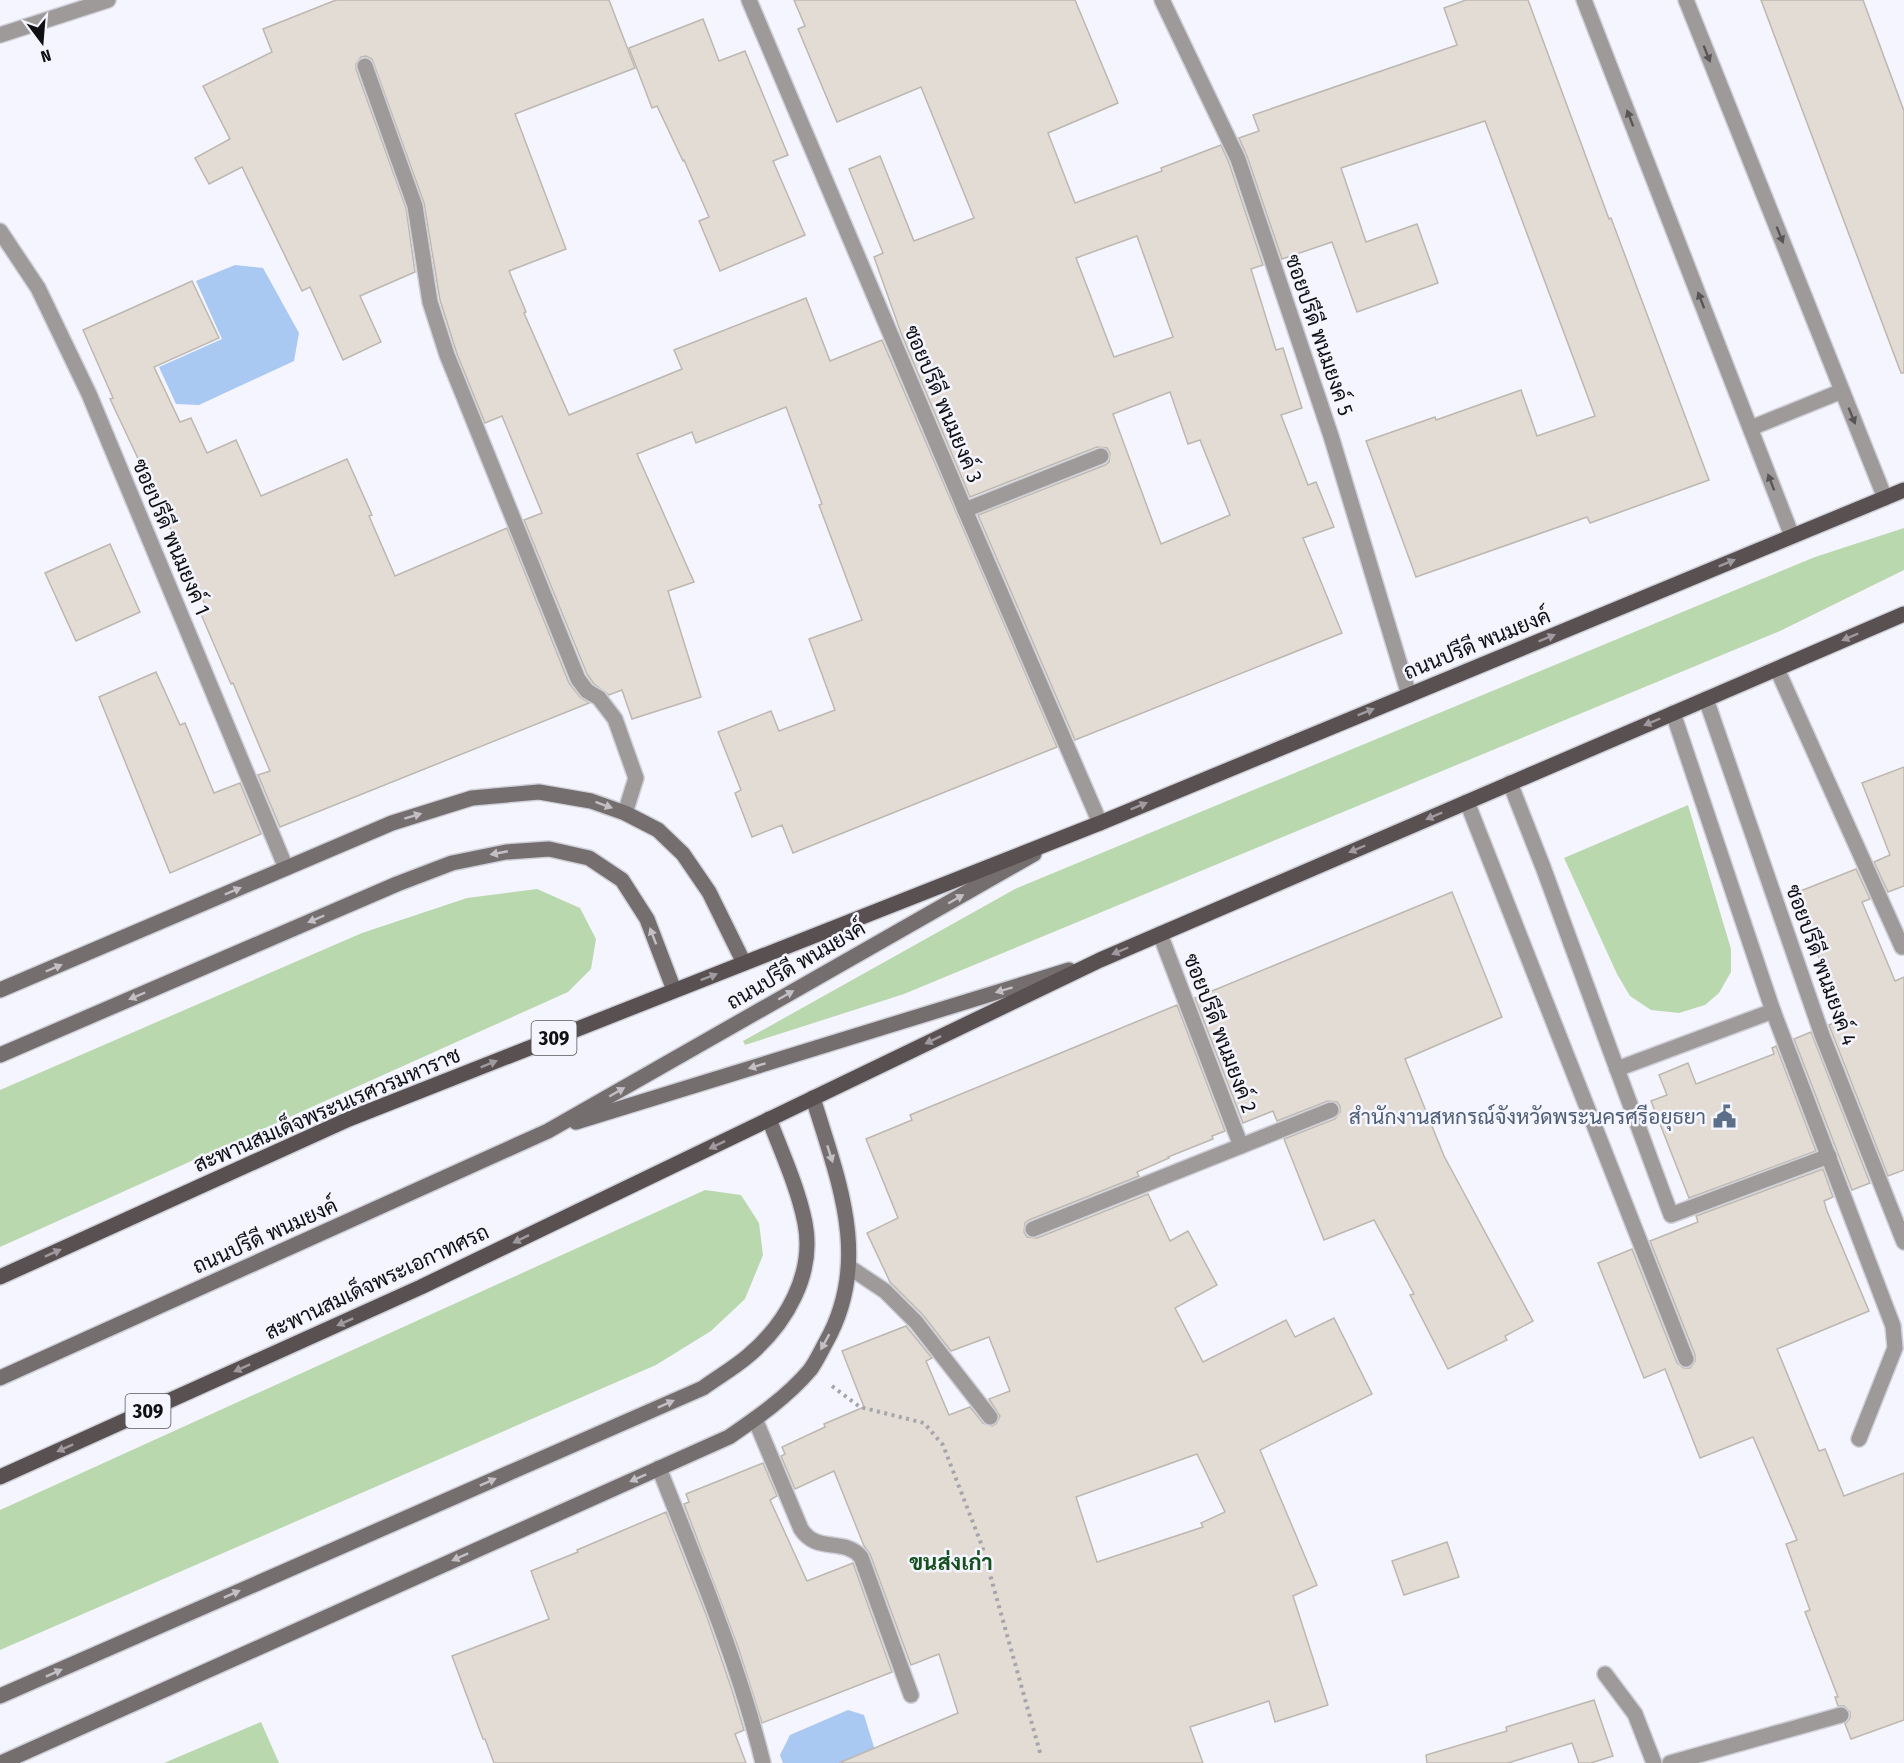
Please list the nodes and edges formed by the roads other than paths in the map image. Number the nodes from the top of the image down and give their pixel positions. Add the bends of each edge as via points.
1 (108, 0) edge
2 (749, 0) edge
3 (1162, 0) edge
4 (1584, 0) edge
5 (1686, 0) edge
6 (0, 34) edge
7 (365, 66) dead end
8 (0, 231) edge
9 (1842, 392) junction
10 (1751, 428) junction
11 (1101, 456) dead end
12 (1904, 490) edge
13 (1885, 498) junction
14 (965, 510) junction
15 (1792, 536) junction
16 (1904, 614) edge
17 (1777, 669) junction
18 (1409, 694) junction
19 (1706, 699) junction
20 (1673, 713) junction
21 (1510, 783) junction
22 (1467, 802) junction
23 (625, 813) junction
24 (1100, 822) junction
25 (1065, 836) junction
26 (286, 868) junction
27 (1160, 934) junction
28 (1904, 946) edge
29 (1100, 960) junction
30 (744, 963) junction
31 (0, 990) edge
32 (674, 990) junction
33 (1773, 1011) junction
34 (0, 1055) edge
35 (1617, 1069) junction
36 (813, 1098) junction
37 (1331, 1110) dead end
38 (769, 1119) junction
39 (548, 1131) junction
40 (1241, 1146) junction
41 (1829, 1156) junction
42 (1034, 1229) dead end
43 (1904, 1242) edge
44 (849, 1267) junction
45 (0, 1277) edge
46 (1686, 1359) dead end
47 (0, 1378) edge
48 (990, 1417) dead end
49 (755, 1419) junction
50 (1859, 1439) dead end
51 (659, 1468) junction
52 (0, 1477) edge
53 (1605, 1674) dead end
54 (911, 1695) dead end
55 (0, 1696) edge
56 (1841, 1715) dead end
57 (1, 1763) edge
58 (763, 1763) edge
59 (1654, 1763) edge
60 (1670, 1763) edge

1 - 6 street
2 - 14 street, ซอยปรีดี พนมยงค์ 3
3 - 18 street, ซอยปรีดี พนมยงค์ 5 via 1238,159 1331,436
10 -> 4 street
5 -> 9 street
7 - 23 street via 415,206 430,302 447,356 578,680 615,719 636,778
8 - 26 street, ซอยปรีดี พนมยงค์ 1 via 38,288 89,394
9 - 10 street
9 -> 13 street
15 -> 10 street
11 - 14 street
12 - 13 main road, ถนนปรีดี พนมยงค์
13 - 15 main road, ถนนปรีดี พนมยงค์
14 - 24 street, ซอยปรีดี พนมยงค์ 3
18 -> 15 main road, ถนนปรีดี พนมยงค์
16 -> 17 main road, ถนนปรีดี พนมยงค์
17 - 19 main road, ถนนปรีดี พนมยงค์
17 - 28 street
24 -> 18 main road, ถนนปรีดี พนมยงค์
19 - 20 main road, ถนนปรีดี พนมยงค์
19 - 43 street, ซอยปรีดี พนมยงค์ 4 via 1822,1035
20 -> 21 main road, ถนนปรีดี พนมยงค์
20 - 33 street
21 - 22 main road, ถนนปรีดี พนมยงค์
21 - 35 street
22 -> 27 main road, ถนนปรีดี พนมยงค์
22 - 46 street
26 -> 23 main road via 392,823 472,798 539,792 591,801
23 - 30 main road via 658,830 683,854 709,892
24 - 25 main road, ถนนปรีดี พนมยงค์
25 - 30 main road, ถนนปรีดี พนมยงค์
39 -> 25 main road, ถนนปรีดี พนมยงค์
31 -> 26 main road
27 -> 29 main road, ถนนปรีดี พนมยงค์
27 - 40 street, ซอยปรีดี พนมยงค์ 2
29 -> 36 main road, ถนนปรีดี พนมยงค์
29 -> 39 main road, ถนนปรีดี พนมยงค์
32 -> 30 main road, ถนนปรีดี พนมยงค์
32 -> 34 main road via 647,919 622,880 590,858 549,849 506,852 452,863 397,885
45 -> 32 main road, สะพานสมเด็จพระนเรศวรมหาราช / 309 via 349,1119
33 - 35 street
33 - 41 street
35 - 41 street via 1671,1215
36 - 38 main road, ถนนปรีดี พนมยงค์
36 -> 44 main road via 841,1189
37 - 40 street
38 -> 52 main road, สะพานสมเด็จพระเอกาทศรถ / 309 via 421,1287
55 -> 38 main road via 703,1388 749,1356 782,1320 799,1290 807,1255 800,1200
39 - 47 main road, ถนนปรีดี พนมยงค์
40 - 42 street
41 - 50 street via 1893,1326 1895,1348
44 - 48 street via 885,1291 916,1322
44 -> 49 main road via 843,1304 810,1369 776,1404
49 - 51 main road via 729,1437
49 - 54 street via 807,1538 848,1548 861,1557
51 -> 57 main road
51 - 58 street via 716,1611 752,1717
53 - 59 street via 1635,1714
56 - 60 street

